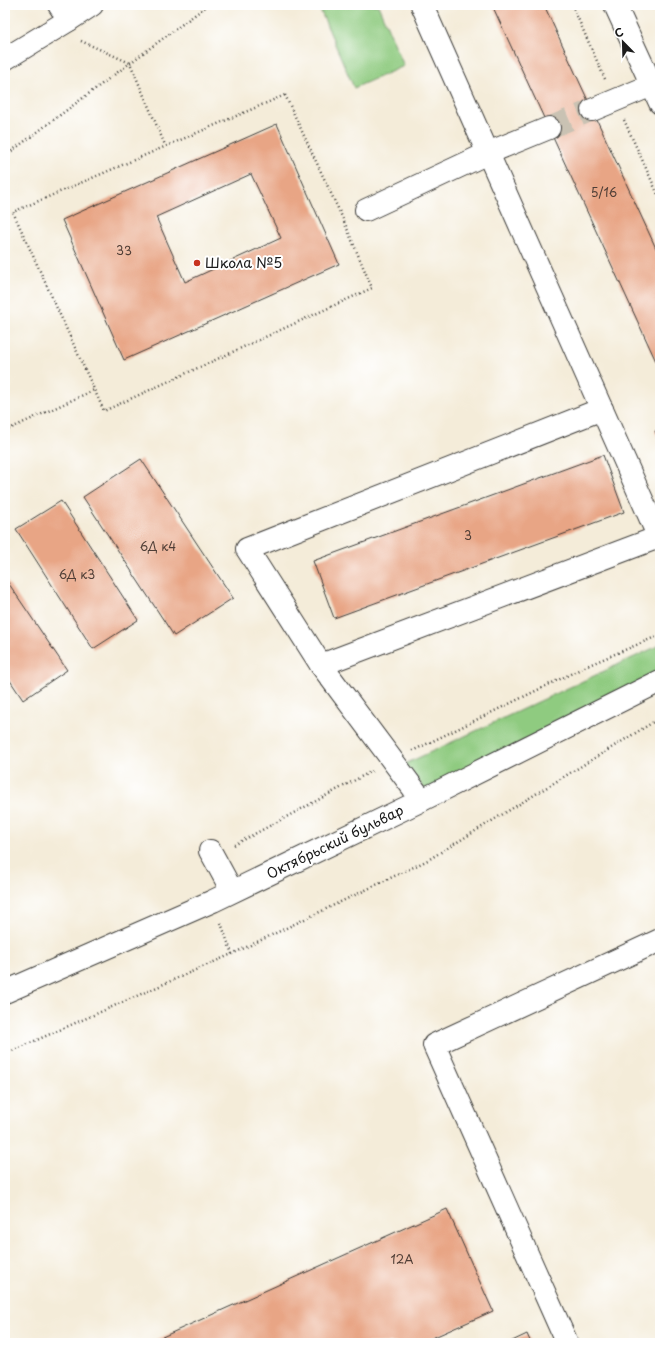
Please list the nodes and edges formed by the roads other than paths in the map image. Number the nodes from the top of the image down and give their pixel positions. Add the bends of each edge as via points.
1 (92, 5) edge
2 (422, 5) edge
3 (615, 5) edge
4 (61, 18) edge
5 (5, 59) edge
6 (656, 94) edge
7 (592, 110) tunnel mouth
8 (548, 128) tunnel mouth
9 (488, 153) junction
10 (366, 210) dead end
11 (602, 409) junction
12 (659, 538) edge
13 (321, 666) junction
14 (660, 681) edge
15 (422, 800) junction
16 (212, 854) road end
17 (232, 891) junction
18 (660, 940) edge
19 (5, 992) edge
20 (567, 1343) edge

1 - 4 street
2 - 9 street
3 - 6 street
4 - 5 street
6 - 7 street
8 - 9 street
9 - 10 street
9 - 11 street
11 - 12 street
11 - 13 street via 247,549
12 - 13 street
13 - 15 street
14 - 15 street, Октябрьский бульвар
15 - 17 street, Октябрьский бульвар
16 - 17 street
17 - 19 street, Октябрьский бульвар
18 - 20 street via 434,1045

